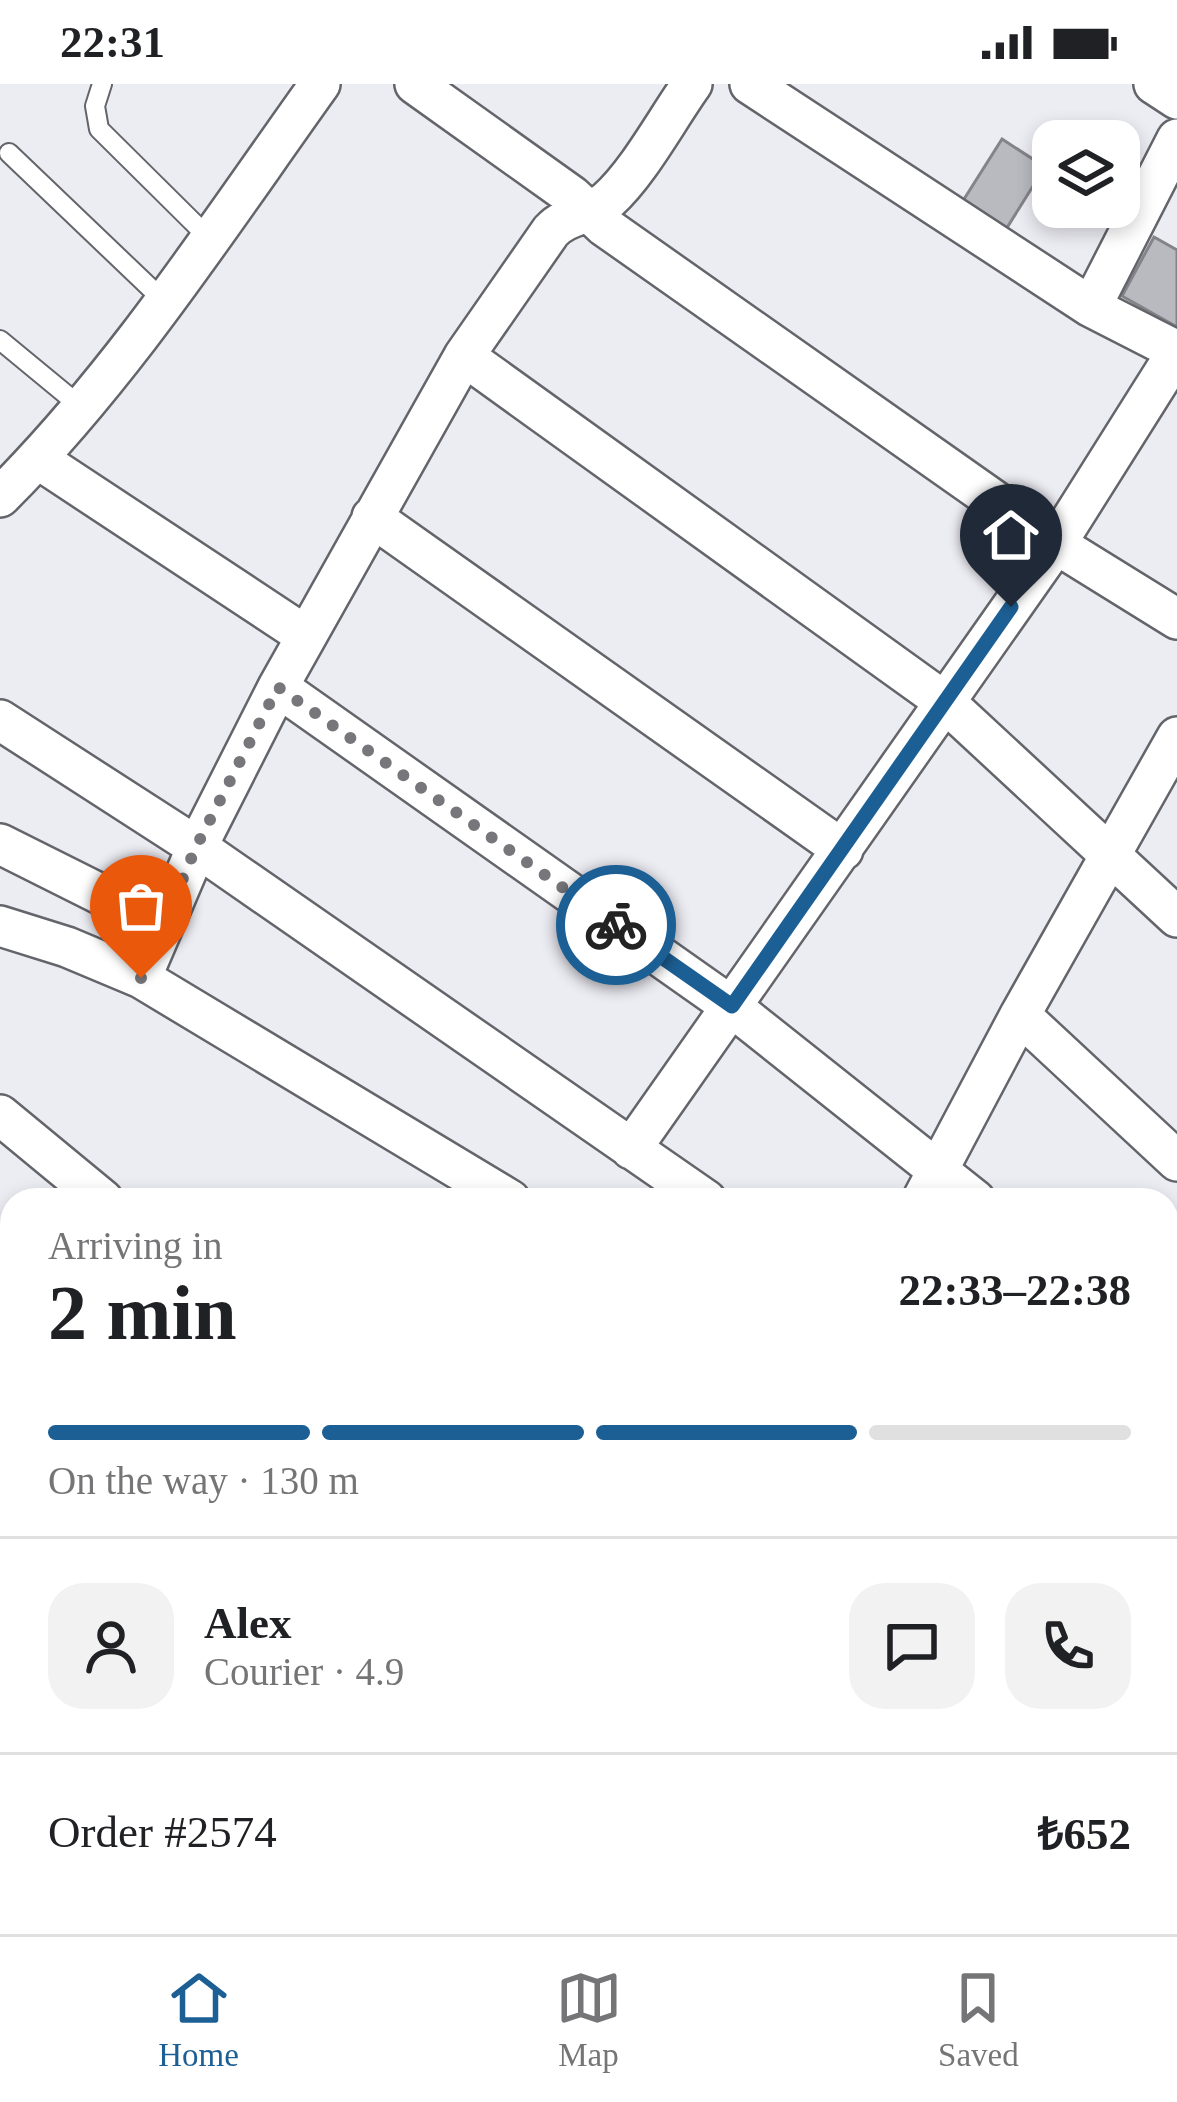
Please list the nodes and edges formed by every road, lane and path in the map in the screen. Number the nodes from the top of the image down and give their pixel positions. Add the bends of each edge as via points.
1 (103, 84) edge
2 (320, 84) edge
3 (415, 84) edge
4 (692, 84) edge
5 (751, 84) edge
6 (1154, 84) edge
7 (1177, 99) edge
8 (1177, 139) edge
9 (9, 154) dead end
10 (589, 212) junction
11 (209, 238) junction
12 (165, 302) junction
13 (1091, 308) junction
14 (0, 340) edge
15 (1177, 352) edge
16 (464, 356) junction
17 (80, 406) junction
18 (38, 459) junction
19 (0, 497) edge
20 (372, 517) junction
21 (1056, 544) junction
22 (1177, 619) edge
23 (306, 636) junction
24 (278, 687) junction
25 (945, 702) junction
26 (0, 720) edge
27 (1177, 737) edge
28 (0, 844) edge
29 (196, 847) junction
30 (843, 850) junction
31 (1111, 853) junction
32 (1177, 917) edge
33 (162, 925) junction
34 (0, 926) edge
35 (141, 978) junction
36 (732, 1006) junction
37 (1019, 1015) junction
38 (0, 1115) edge
39 (631, 1149) junction
40 (1177, 1161) edge
41 (930, 1185) edge
42 (88, 1188) edge
43 (490, 1188) edge
44 (686, 1188) edge

1 - 11 lane via 95,106 99,130
2 - 11 street
3 - 10 street
4 - 10 street via 616,192
5 - 13 street
6 - 7 street
8 - 13 street
9 - 12 lane
10 - 16 street via 551,231
10 - 21 street
11 - 12 street
12 - 17 street
13 - 15 street
14 - 17 lane
15 - 21 street
16 - 20 street
16 - 25 street
17 - 18 street
18 - 19 street
18 - 23 street
20 - 23 street
20 - 30 street
21 - 22 street
21 - 25 street
23 - 24 street
24 - 29 street
24 - 36 street
25 - 30 street
25 - 31 street
26 - 29 street
27 - 31 street
28 - 33 street
29 - 33 street
29 - 39 street
30 - 36 street
31 - 32 street
31 - 37 street
33 - 35 street
34 - 35 street
35 - 43 street
36 - 39 street
36 - 41 street
37 - 40 street
37 - 41 street
38 - 42 street
39 - 44 street

